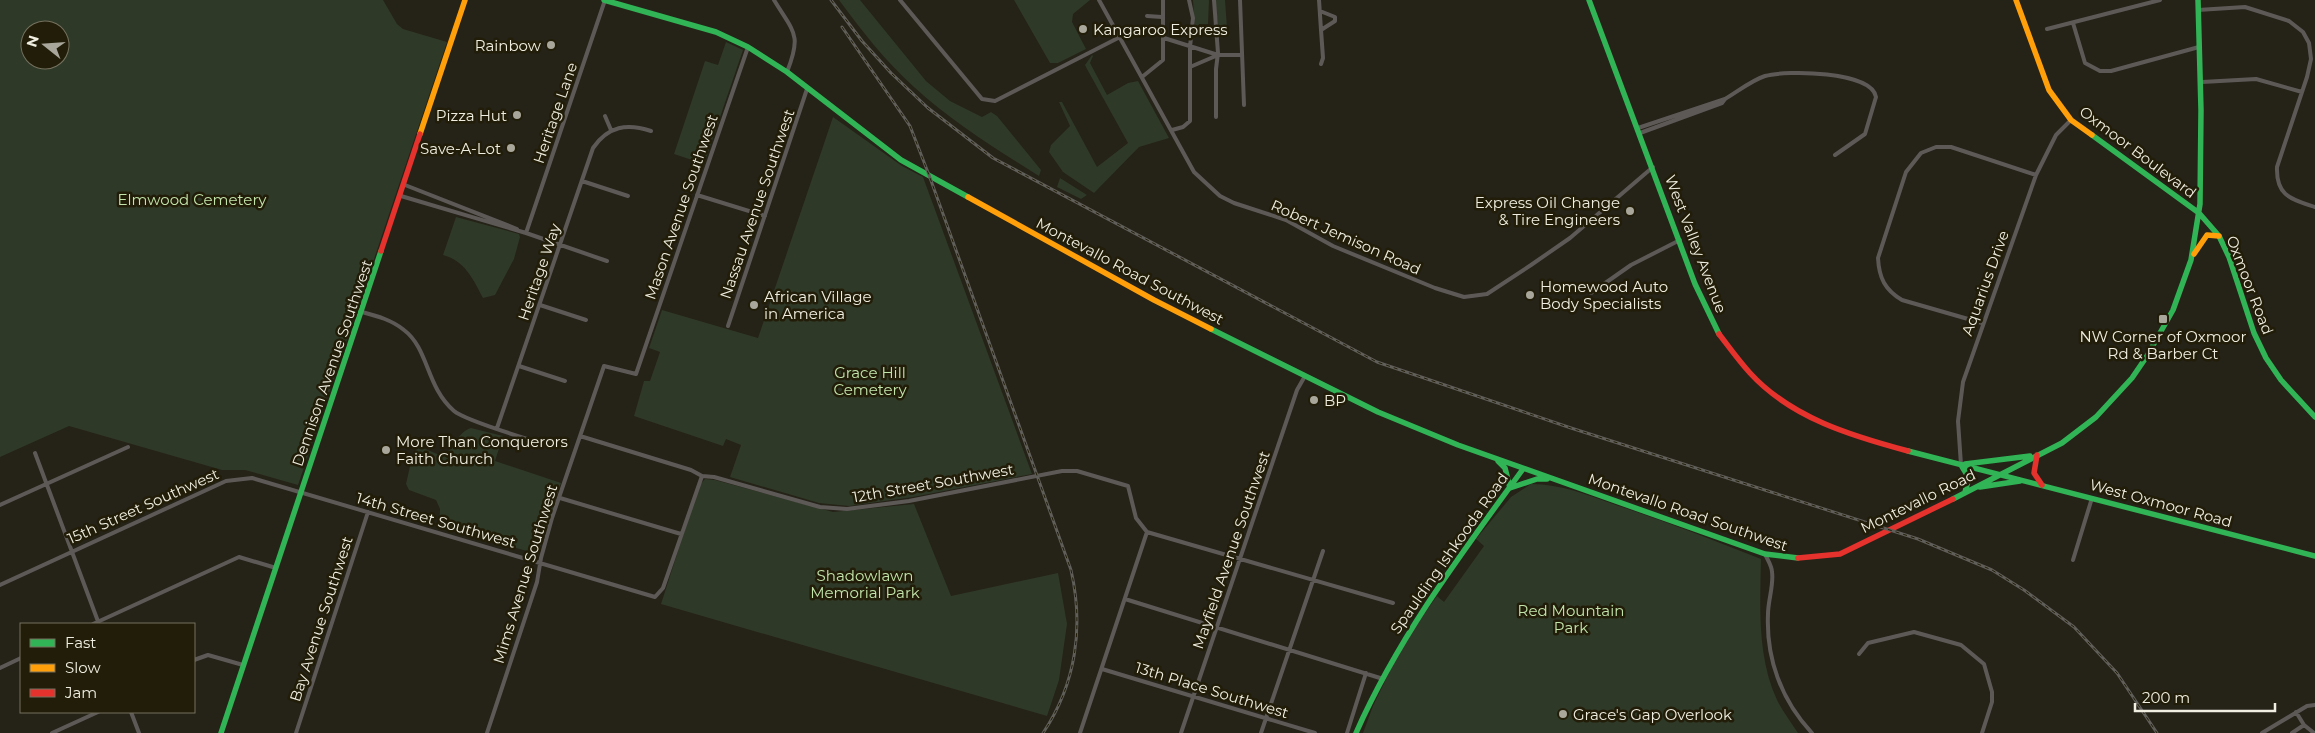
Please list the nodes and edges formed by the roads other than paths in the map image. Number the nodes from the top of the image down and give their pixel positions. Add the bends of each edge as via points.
1 (465, 0) edge
2 (605, 0) edge
3 (774, 0) edge
4 (900, 0) edge
5 (1099, 0) edge
6 (1163, 0) edge
7 (1189, 0) edge
8 (1214, 0) edge
9 (1240, 0) edge
10 (1319, 0) edge
11 (1588, 0) edge
12 (2016, 0) edge
13 (2160, 0) edge
14 (2198, 0) edge
15 (2198, 10) junction
16 (1320, 11) junction
17 (1147, 16) dead end
18 (1162, 17) junction
19 (2073, 23) junction
20 (2047, 29) dead end
21 (1321, 30) junction
22 (1120, 36) junction
23 (1164, 38) junction
24 (748, 47) junction
25 (1190, 47) junction
26 (2199, 47) junction
27 (1242, 54) junction
28 (1218, 55) junction
29 (1321, 64) dead end
30 (1190, 66) junction
31 (787, 72) junction
32 (1142, 77) junction
33 (2202, 82) junction
34 (807, 89) junction
35 (2302, 92) junction
36 (1244, 105) dead end
37 (605, 116) dead end
38 (1216, 117) dead end
39 (2071, 120) junction
40 (611, 130) junction
41 (1172, 130) junction
42 (1639, 130) junction
43 (651, 131) dead end
44 (1835, 155) dead end
45 (1653, 167) junction
46 (2036, 175) junction
47 (582, 181) junction
48 (405, 185) junction
49 (697, 195) junction
50 (401, 196) junction
51 (628, 196) dead end
52 (2315, 206) edge
53 (2199, 214) junction
54 (765, 216) junction
55 (526, 233) junction
56 (2219, 236) junction
57 (1680, 240) junction
58 (560, 245) junction
59 (2191, 260) junction
60 (607, 261) dead end
61 (1591, 294) dead end
62 (540, 305) junction
63 (362, 312) junction
64 (586, 320) dead end
65 (1982, 323) junction
66 (728, 326) dead end
67 (519, 366) junction
68 (604, 366) joint
69 (1305, 376) junction
70 (565, 381) dead end
71 (2315, 417) edge
72 (498, 428) junction
73 (580, 436) junction
74 (544, 444) dead end
75 (128, 447) dead end
76 (35, 453) dead end
77 (2037, 455) junction
78 (1496, 459) junction
79 (1961, 465) junction
80 (1523, 468) junction
81 (2000, 475) junction
82 (702, 476) junction
83 (1552, 479) junction
84 (2022, 480) junction
85 (47, 483) junction
86 (2042, 485) junction
87 (1510, 488) junction
88 (1973, 488) junction
89 (301, 492) junction
90 (1965, 492) junction
91 (560, 498) junction
92 (2092, 498) junction
93 (0, 505) edge
94 (368, 512) junction
95 (1147, 532) junction
96 (681, 534) junction
97 (72, 550) junction
98 (1847, 550) joint
99 (1323, 551) dead end
100 (1765, 554) junction
101 (2315, 556) edge
102 (1240, 560) junction
103 (2073, 560) dead end
104 (541, 562) junction
105 (276, 568) junction
106 (1313, 581) junction
107 (0, 585) edge
108 (1125, 599) junction
109 (1393, 603) dead end
110 (99, 623) edge
111 (1216, 627) junction
112 (1288, 650) junction
113 (1859, 654) dead end
114 (20, 658) edge
115 (195, 660) edge
116 (244, 665) junction
117 (0, 668) edge
118 (1102, 669) junction
119 (1366, 673) junction
120 (1380, 678) junction
121 (1193, 696) junction
122 (2315, 705) edge
123 (2296, 712) junction
124 (96, 713) edge
125 (131, 713) edge
126 (1266, 717) junction
127 (2304, 725) junction
128 (52, 733) edge
129 (139, 733) edge
130 (222, 733) edge
131 (296, 733) edge
132 (487, 733) edge
133 (1080, 733) edge
134 (1181, 733) edge
135 (1261, 733) edge
136 (1315, 733) edge
137 (1347, 733) edge
138 (1356, 733) edge
139 (1812, 733) edge
140 (1982, 733) edge
141 (2262, 733) edge
142 (2292, 733) edge
143 (2314, 733) edge

1 - 48 main road, Dennison Avenue Southwest
2 - 24 main road, Montevallo Road Southwest via 716,32
2 - 55 street, Heritage Lane
3 - 31 street via 796,40
4 - 22 street via 982,99 989,101 995,101
5 - 22 street, Robert Jemison Road
6 - 18 street
7 - 25 street via 1193,18
8 - 28 street
9 - 27 street
10 - 16 street
11 - 42 main road, West Valley Avenue
12 - 39 main road, Oxmoor Boulevard via 2049,90
13 - 19 street
14 - 15 main road
15 - 26 main road
15 - 35 street via 2245,7 2289,21 2303,32 2311,59
16 - 21 street
16 - 21 street via 1335,17 1336,21
17 - 18 street
18 - 23 street
19 - 20 street
19 - 26 street via 2085,62 2100,71 2111,71
21 - 29 street
22 - 32 street, Robert Jemison Road
23 - 25 street
23 - 32 street via 1163,60
24 - 31 main road, Montevallo Road Southwest
24 - 49 street, Mason Avenue Southwest
25 - 28 street
25 - 30 street
26 - 33 main road
27 - 28 street
27 - 36 street
28 - 30 street
28 - 38 street
30 - 41 street via 1190,121
31 - 34 main road, Montevallo Road Southwest
32 - 41 street, Robert Jemison Road
33 - 35 street via 2256,79
33 - 53 main road
34 - 54 street, Nassau Avenue Southwest
34 - 69 main road, Montevallo Road Southwest via 901,160 1154,300
35 - 52 street via 2276,175 2278,184 2290,199
37 - 40 street
39 - 46 street, Aquarius Drive via 2056,135
39 - 53 main road, Oxmoor Boulevard
40 - 43 street via 624,126
40 - 47 street, Heritage Way via 600,138 594,148
41 - 45 street, Robert Jemison Road via 1194,172 1220,196 1234,204 1286,220 1333,246 1464,297 1487,294 1531,265 1570,238
42 - 44 street via 1722,103 1764,76 1808,72 1840,76 1871,87 1876,97 1865,134
42 - 45 main road, West Valley Avenue
45 - 57 main road, West Valley Avenue
46 - 65 street, Aquarius Drive
46 - 65 street via 1951,147 1936,147 1921,153 1906,172 1878,258 1884,284 1902,300
47 - 51 street
47 - 58 street, Heritage Way
48 - 50 main road, Dennison Avenue Southwest
48 - 55 street
49 - 54 street
49 - 68 street, Mason Avenue Southwest via 636,374
50 - 55 street
50 - 63 main road, Dennison Avenue Southwest
53 - 56 main road, Oxmoor Road
53 - 59 main road
54 - 66 street, Nassau Avenue Southwest
55 - 58 street
56 - 59 main road via 2207,235
56 - 71 main road, Oxmoor Road via 2266,358
57 - 61 street via 1631,265
57 - 79 main road, West Valley Avenue via 1716,330 1751,374 1785,403 1838,431
58 - 60 street
58 - 62 street, Heritage Way
59 - 77 main road, Montevallo Road via 2173,308 2138,372 2075,434
62 - 64 street
62 - 67 street, Heritage Way
63 - 72 street via 387,319 406,330 420,351 437,393 456,413
63 - 89 main road, Dennison Avenue Southwest
65 - 79 street, Aquarius Drive via 1963,382 1958,421
67 - 70 street
67 - 72 street, Heritage Way
68 - 73 street, Mims Avenue Southwest
69 - 78 main road, Montevallo Road Southwest via 1378,412
69 - 102 street, Mayfield Avenue Southwest via 1297,390
72 - 74 street
73 - 82 street, 12th Street Southwest
73 - 91 street, Mims Avenue Southwest
75 - 85 street
76 - 85 street
77 - 79 main road
77 - 81 main road, Montevallo Road
77 - 86 main road via 2034,472
78 - 80 main road
78 - 87 main road via 1505,468
79 - 81 main road, West Valley Avenue
79 - 90 main road via 1970,482
80 - 83 main road, Montevallo Road Southwest
80 - 87 main road, Spaulding Ishkooda Road
81 - 84 main road, West Oxmoor Road
81 - 88 main road, Montevallo Road
82 - 95 street, 12th Street Southwest via 820,507 847,509 1077,471 1128,486 1136,518
82 - 96 street
83 - 87 main road via 1537,479
83 - 100 main road, Montevallo Road Southwest
84 - 86 main road, West Oxmoor Road
84 - 88 main road
85 - 93 street
85 - 97 street
86 - 92 main road, West Oxmoor Road
87 - 120 main road, Spaulding Ishkooda Road via 1457,558 1401,640
88 - 90 main road, Montevallo Road
89 - 94 street, 14th Street Southwest
89 - 97 street, 15th Street Southwest via 252,478 226,481
89 - 105 main road, Dennison Avenue Southwest
90 - 98 main road, Montevallo Road
91 - 96 street
91 - 104 street, Mims Avenue Southwest
92 - 101 main road, West Oxmoor Road
92 - 103 street
94 - 104 street, 14th Street Southwest
94 - 131 street, Bay Avenue Southwest
95 - 102 street
95 - 108 street
96 - 104 street, 14th Street Southwest via 659,596 651,597
97 - 107 street, 15th Street Southwest
97 - 110 street
98 - 100 main road, Montevallo Road Southwest via 1815,559 1788,560
99 - 106 street
100 - 139 street via 1772,571 1768,631 1773,666 1792,708
102 - 106 street
102 - 111 street, Mayfield Avenue Southwest
104 - 132 street, Mims Avenue Southwest
105 - 110 street via 239,557
105 - 116 main road, Dennison Avenue Southwest
106 - 109 street
106 - 112 street
108 - 111 street
108 - 118 street
111 - 112 street
111 - 121 street, Mayfield Avenue Southwest
112 - 119 street
112 - 126 street
113 - 140 street via 1868,643 1914,632 1961,645 1984,664 1992,692
114 - 117 street
115 - 116 street via 208,655
116 - 130 main road, Dennison Avenue Southwest
118 - 121 street, 13th Place Southwest
118 - 133 street
119 - 120 street
119 - 137 street
120 - 138 main road, Spaulding Ishkooda Road
121 - 126 street, 13th Place Southwest
121 - 134 street, Mayfield Avenue Southwest
122 - 123 street
123 - 127 street
123 - 141 street
124 - 128 street
125 - 129 street
126 - 135 street
126 - 136 street, 13th Place Southwest
127 - 142 street
127 - 143 street

